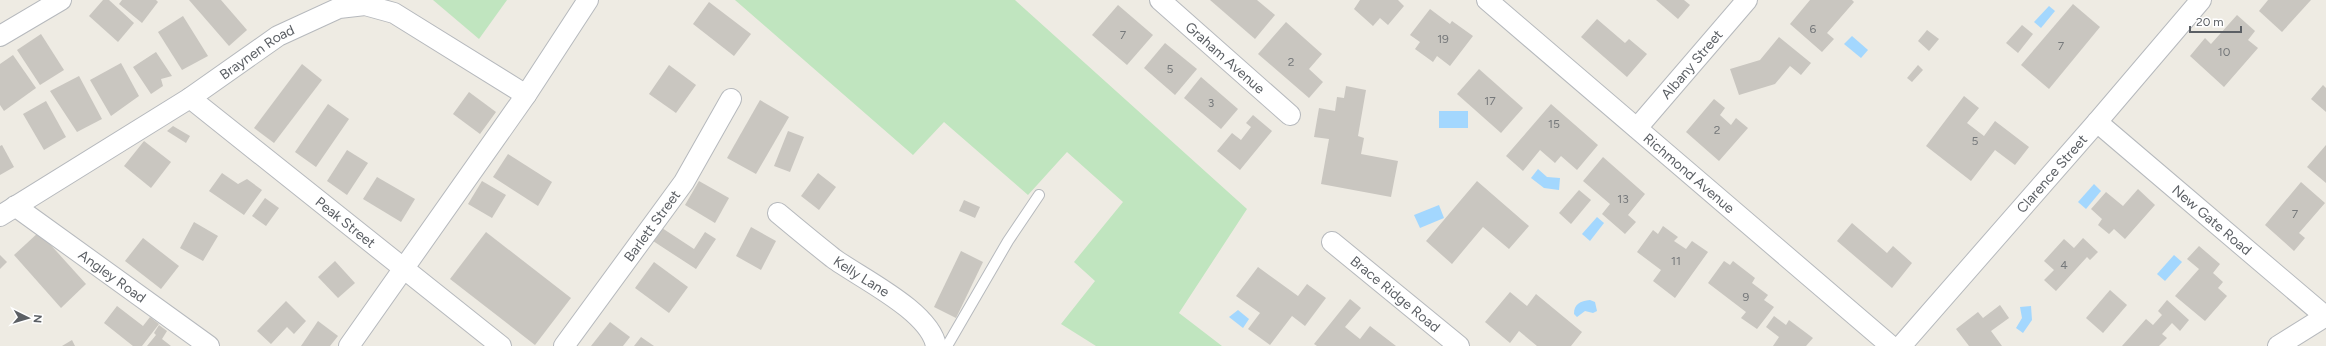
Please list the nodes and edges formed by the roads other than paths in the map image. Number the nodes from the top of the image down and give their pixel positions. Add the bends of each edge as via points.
1 (61, 0) edge
2 (588, 0) edge
3 (1160, 0) edge
4 (1486, 0) edge
5 (1747, 0) edge
6 (2201, 0) edge
7 (39, 5) edge
8 (0, 36) edge
9 (526, 96) junction
10 (190, 98) junction
11 (731, 99) dead end
12 (1290, 116) dead end
13 (2098, 122) junction
14 (1637, 128) junction
15 (1039, 195) dead end
16 (8, 211) edge
17 (778, 212) dead end
18 (1332, 242) dead end
19 (404, 271) junction
20 (2326, 316) edge
21 (209, 346) edge
22 (349, 346) edge
23 (501, 346) edge
24 (564, 346) edge
25 (936, 346) edge
26 (947, 346) edge
27 (1459, 346) edge
28 (1891, 346) edge
29 (1901, 346) edge
30 (2278, 346) edge

1 - 7 street
2 - 9 street
3 - 12 street, Graham Avenue
4 - 14 street, Richmond Avenue
5 - 14 street, Albany Street
6 - 13 street, Clarence Street
7 - 8 street
9 - 10 street, Braynen Road via 394,13 365,4 339,8 278,36
9 - 19 street
10 - 16 street, Braynen Road
10 - 19 street, Peak Street
11 - 24 street, Barlett Street via 684,182
13 - 20 street, New Gate Road
13 - 29 street, Clarence Street
14 - 28 street, Richmond Avenue
15 - 26 lane via 1008,241
16 - 21 street, Angley Road
17 - 25 street, Kelly Lane via 834,258 903,303 922,322
18 - 27 street, Brace Ridge Road
19 - 22 street
19 - 23 street, Peak Street
20 - 30 street

